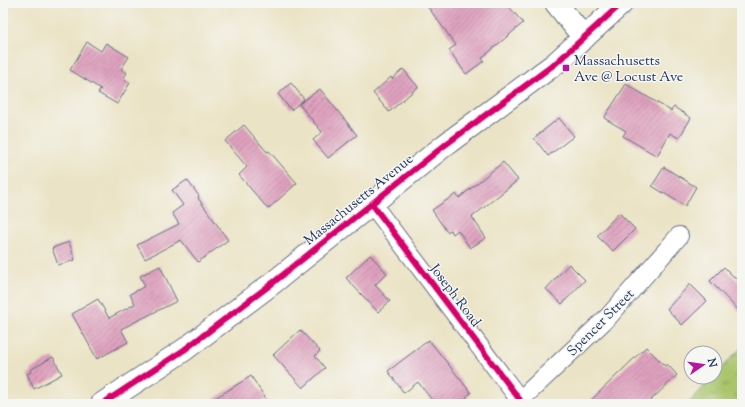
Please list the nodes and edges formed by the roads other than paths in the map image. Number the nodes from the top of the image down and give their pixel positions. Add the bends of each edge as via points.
1 (556, 3) edge
2 (622, 3) edge
3 (584, 38) junction
4 (372, 204) junction
5 (679, 236) dead end
6 (518, 402) edge
7 (102, 404) edge

1 - 3 main road
2 - 3 main road, Massachusetts Avenue
3 - 4 main road, Massachusetts Avenue via 556,63 445,145
4 - 6 street, Joseph Road
4 - 7 main road, Massachusetts Avenue via 184,350
5 - 6 street, Spencer Street via 609,316

